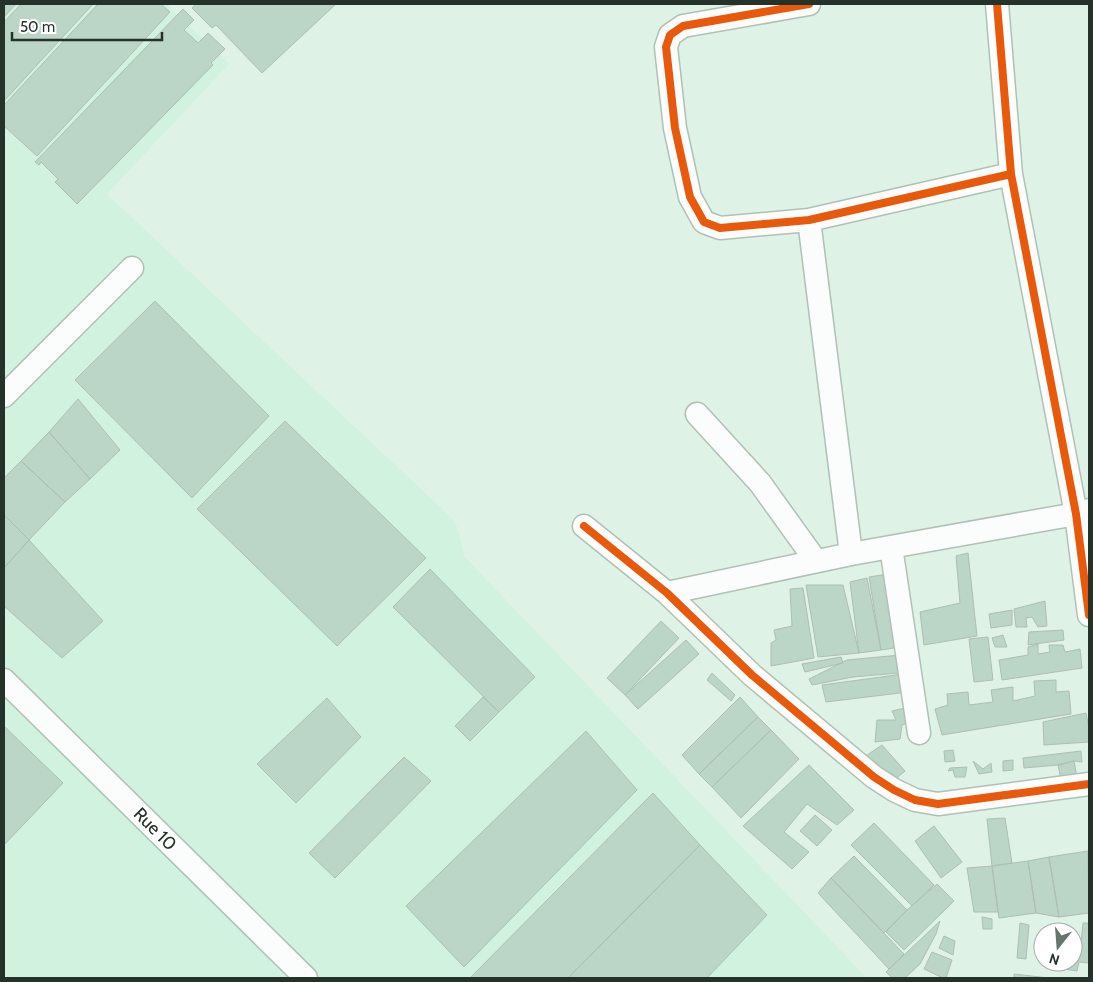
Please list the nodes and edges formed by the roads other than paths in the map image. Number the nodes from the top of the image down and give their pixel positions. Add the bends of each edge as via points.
1 (809, 4) edge
2 (997, 4) edge
3 (1012, 174) junction
4 (809, 220) junction
5 (132, 268) dead end
6 (4, 396) edge
7 (696, 414) dead end
8 (1082, 512) edge
9 (584, 526) dead end
10 (891, 547) junction
11 (851, 554) junction
12 (816, 561) junction
13 (667, 593) junction
14 (1089, 615) edge
15 (4, 680) edge
16 (920, 733) dead end
17 (1089, 784) edge
18 (306, 978) edge

1 - 4 street via 683,26 670,35 666,47 675,128 688,188 704,222 720,228
2 - 3 street
3 - 4 street
3 - 8 street
4 - 11 street
5 - 6 street
7 - 12 street via 760,483
8 - 10 street
8 - 14 street
9 - 13 street
10 - 11 street
10 - 16 street
11 - 12 street
12 - 13 street
13 - 17 street via 752,675 874,777 915,800 938,804
15 - 18 street, Rue 10

